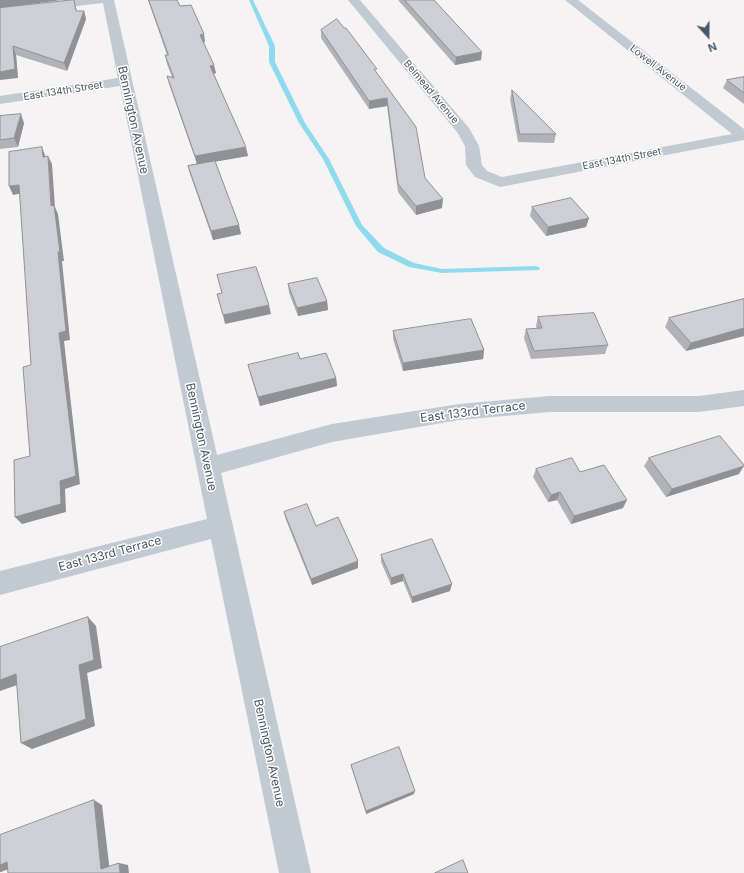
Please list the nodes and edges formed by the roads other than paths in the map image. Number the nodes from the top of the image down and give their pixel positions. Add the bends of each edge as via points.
1 (100, 0) edge
2 (108, 0) edge
3 (354, 0) edge
4 (571, 0) edge
5 (0, 12) edge
6 (125, 81) junction
7 (0, 100) edge
8 (744, 136) edge
9 (500, 182) joint
10 (744, 398) edge
11 (207, 467) junction
12 (220, 526) junction
13 (0, 583) edge
14 (295, 873) edge

1 - 5 street
2 - 6 street, Bennington Avenue
3 - 9 street, Belmead Avenue via 464,132 472,146 474,165 481,174
4 - 8 street, Lowell Avenue
6 - 7 street, East 134th Street
6 - 11 street, Bennington Avenue
8 - 9 street, East 134th Street
10 - 11 street, East 133rd Terrace via 699,404 549,404 459,412 332,433
11 - 12 street, Bennington Avenue
12 - 13 street, East 133rd Terrace
12 - 14 street, Bennington Avenue

